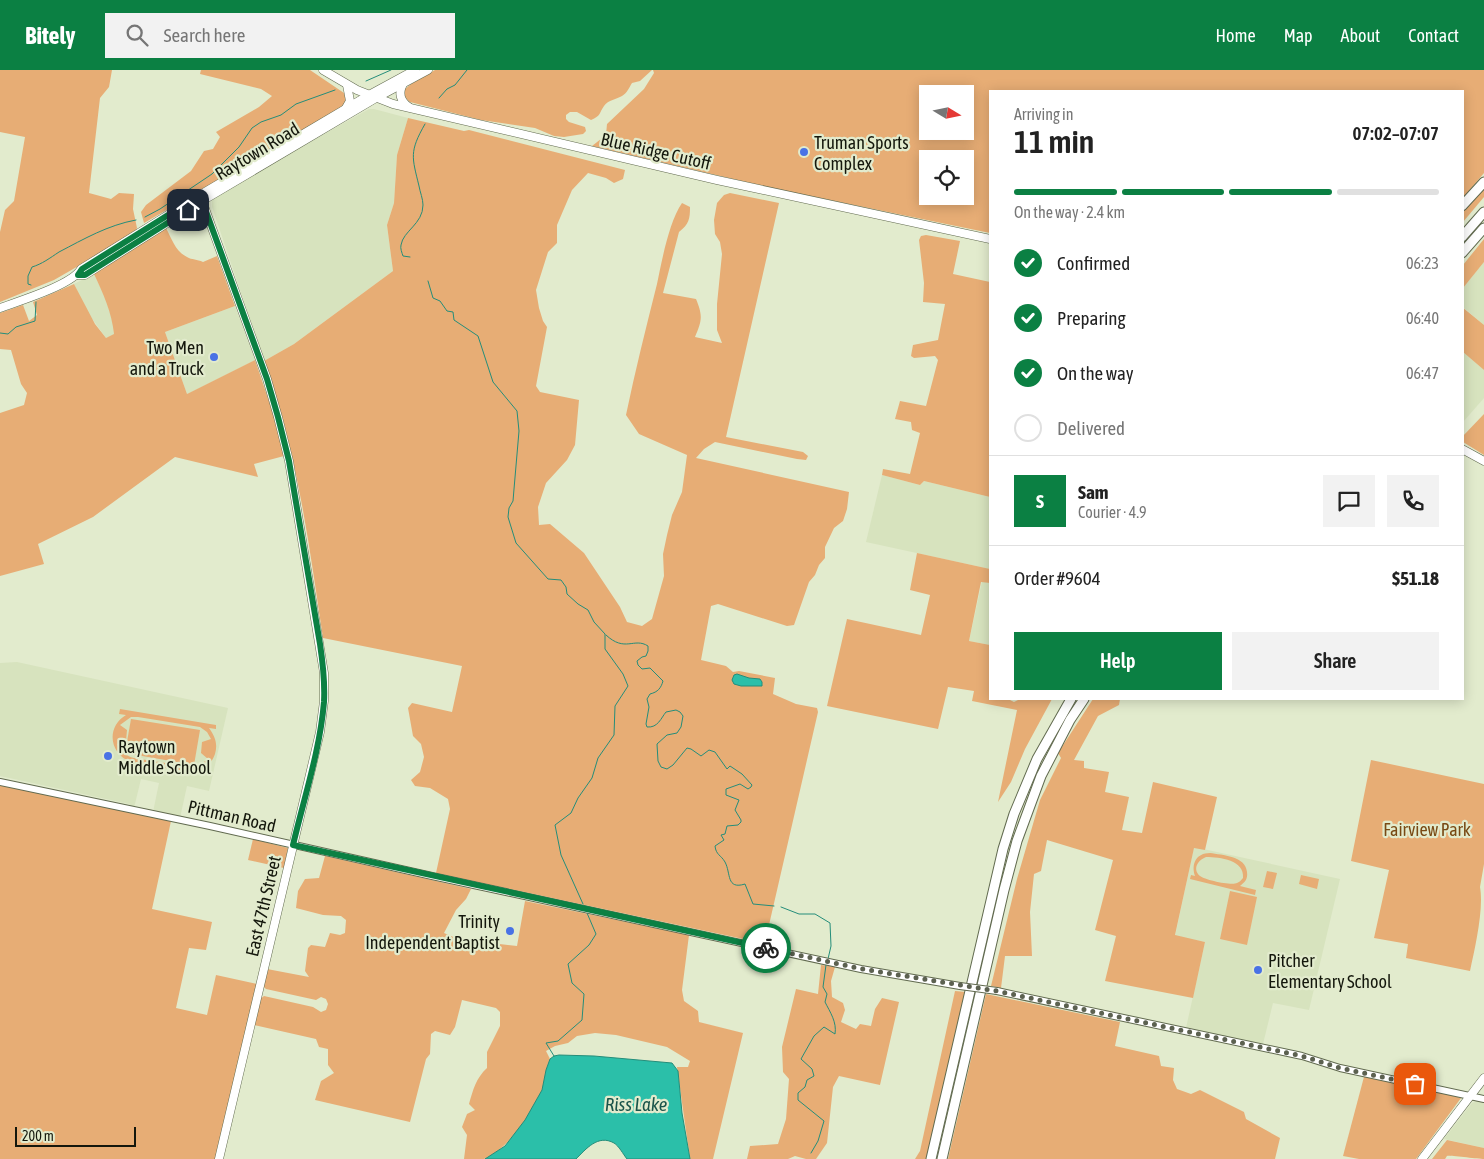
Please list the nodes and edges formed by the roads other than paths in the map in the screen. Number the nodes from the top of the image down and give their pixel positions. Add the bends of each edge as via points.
1 (323, 70) edge
2 (416, 70) edge
3 (428, 70) edge
4 (403, 84) junction
5 (347, 85) junction
6 (373, 97) junction
7 (408, 107) junction
8 (346, 108) junction
9 (1484, 182) edge
10 (201, 198) junction
11 (1464, 204) edge
12 (1484, 212) edge
13 (1484, 228) edge
14 (1464, 235) edge
15 (1476, 237) junction
16 (989, 239) edge
17 (1464, 251) edge
18 (1464, 257) edge
19 (0, 308) edge
20 (1464, 450) edge
21 (1484, 461) edge
22 (1070, 700) edge
23 (1083, 700) edge
24 (0, 782) edge
25 (293, 845) junction
26 (1484, 1078) edge
27 (1470, 1096) junction
28 (1484, 1099) edge
29 (219, 1159) edge
30 (931, 1159) edge
31 (942, 1159) edge
32 (1422, 1159) edge

1 - 5 main road, Blue Ridge Cutoff
2 - 6 main road, Raytown Road
3 - 4 main road, Raytown Road
4 - 6 main road, Raytown Road
4 - 7 main road via 401,98
5 - 6 main road, Blue Ridge Cutoff
5 - 8 main road via 350,101
6 - 7 main road, Blue Ridge Cutoff
6 - 8 main road, Raytown Road
6 - 10 main road, Raytown Road
7 - 16 main road, Blue Ridge Cutoff via 717,180
8 - 10 main road, Raytown Road
9 - 11 highway
10 - 19 main road, Raytown Road via 82,269 78,275
10 - 25 main road, East 47th Street via 278,417 289,461 320,644 324,673 320,732
12 - 14 highway
13 - 15 highway
15 - 17 highway
15 - 18 highway
20 - 21 main road
22 - 30 highway via 1038,759 1003,849
23 - 31 highway via 1040,776 1018,842
24 - 25 street, Pittman Road
25 - 27 street, Pittman Road, bridge via 820,960 997,991 1302,1056 1340,1068
25 - 29 main road, East 47th Street
26 - 27 main road
27 - 28 street, Pittman Road
27 - 32 main road

